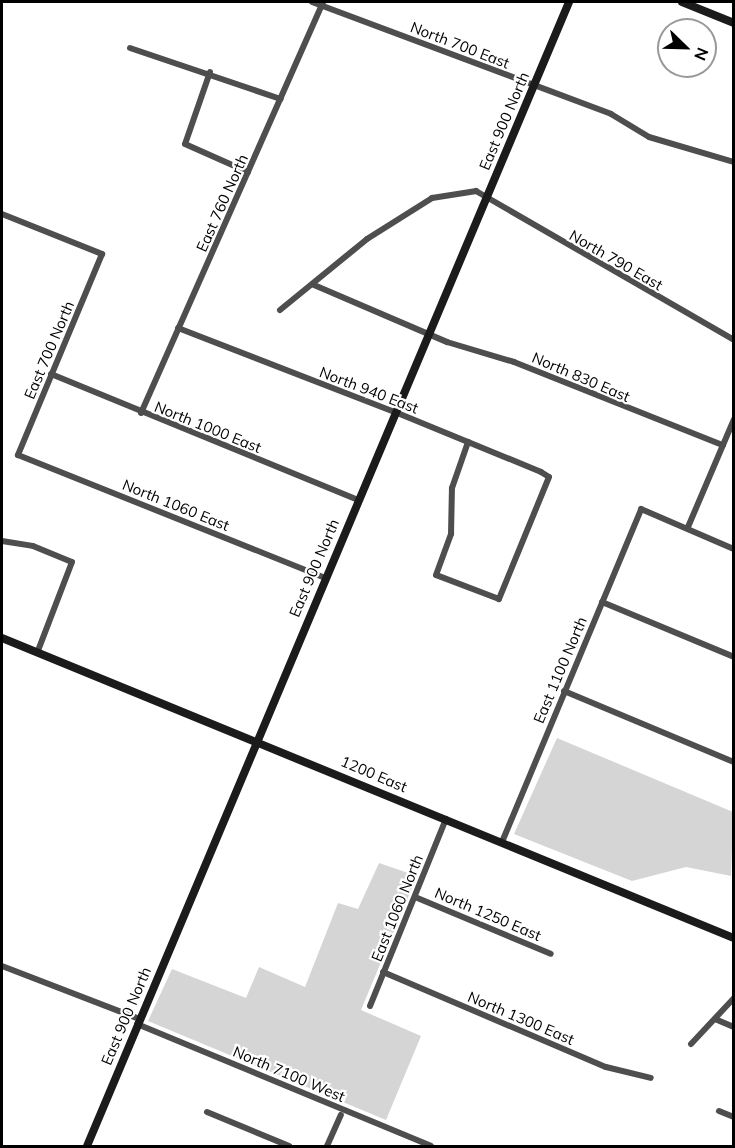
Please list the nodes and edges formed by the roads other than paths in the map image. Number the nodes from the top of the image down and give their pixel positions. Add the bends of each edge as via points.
1 (312, 2) edge
2 (569, 2) edge
3 (682, 2) edge
4 (322, 3) edge
5 (734, 23) edge
6 (130, 48) dead end
7 (210, 72) junction
8 (533, 86) junction
9 (281, 99) junction
10 (734, 162) edge
11 (248, 172) junction
12 (486, 200) junction
13 (2, 214) edge
14 (314, 285) junction
15 (280, 310) dead end
16 (178, 328) junction
17 (429, 334) junction
18 (734, 340) edge
19 (51, 375) junction
20 (395, 412) junction
21 (141, 413) junction
22 (734, 419) edge
23 (468, 442) junction
24 (723, 445) junction
25 (18, 455) joint
26 (358, 500) junction
27 (688, 527) junction
28 (2, 541) edge
29 (734, 549) edge
30 (325, 578) junction
31 (602, 602) junction
32 (2, 638) edge
33 (37, 652) junction
34 (734, 657) edge
35 (564, 691) junction
36 (257, 738) junction
37 (734, 762) edge
38 (446, 819) junction
39 (502, 842) junction
40 (415, 897) junction
41 (734, 938) edge
42 (551, 954) dead end
43 (2, 966) edge
44 (383, 972) junction
45 (734, 998) edge
46 (370, 1006) dead end
47 (716, 1019) junction
48 (138, 1022) junction
49 (734, 1027) edge
50 (691, 1044) dead end
51 (651, 1078) dead end
52 (719, 1111) dead end
53 (207, 1112) dead end
54 (341, 1115) dead end
55 (734, 1117) edge
56 (87, 1146) edge
57 (289, 1146) edge
58 (327, 1146) edge
59 (431, 1146) edge

1 - 4 street, North 700 East
2 - 8 street, East 900 North
3 - 5 street
4 - 8 street, North 700 East
4 - 9 street, East 760 North
6 - 7 street via 147,58 175,60
7 - 9 street
7 - 11 street via 185,144
8 - 10 street, North 700 East via 611,114 650,137
8 - 12 street, East 900 North
9 - 11 street, East 760 North
11 - 16 street, East 760 North
12 - 14 street, North 790 East via 476,191 432,198 367,239
12 - 17 street, East 900 North
12 - 18 street, North 790 East
13 - 19 street, East 700 North via 102,254
14 - 15 street
14 - 17 street, North 830 East
16 - 20 street, North 940 East
16 - 21 street, East 760 North
17 - 20 street, East 900 North
17 - 24 street, North 830 East
19 - 21 street, North 1000 East
19 - 25 street, East 700 North
20 - 23 street, North 940 East
20 - 26 street, East 900 North
21 - 26 street, North 1000 East
22 - 24 street
23 - 23 street, North 940 East via 549,477 499,599 436,575 451,534 452,488
24 - 27 street
25 - 30 street, North 1060 East
26 - 30 street, East 900 North
27 - 29 street
27 - 31 street, East 1100 North via 641,509
28 - 33 street via 33,546 72,562
30 - 36 street, East 900 North
31 - 34 street
31 - 35 street, East 1100 North
32 - 33 street, 1200 East
33 - 36 street, 1200 East
35 - 37 street
35 - 39 street, East 1100 North
36 - 38 street, 1200 East
36 - 48 street, East 900 North
38 - 39 street, 1200 East
38 - 40 street, East 1060 North
39 - 41 street, 1200 East
40 - 42 street, North 1250 East
40 - 44 street, East 1060 North
43 - 48 street, North 7100 West
44 - 46 street, East 1060 North
44 - 51 street, North 1300 East via 606,1067
45 - 47 street
47 - 49 street
47 - 50 street
48 - 56 street, East 900 North
48 - 59 street, North 7100 West
52 - 55 street
53 - 57 street
54 - 58 street

